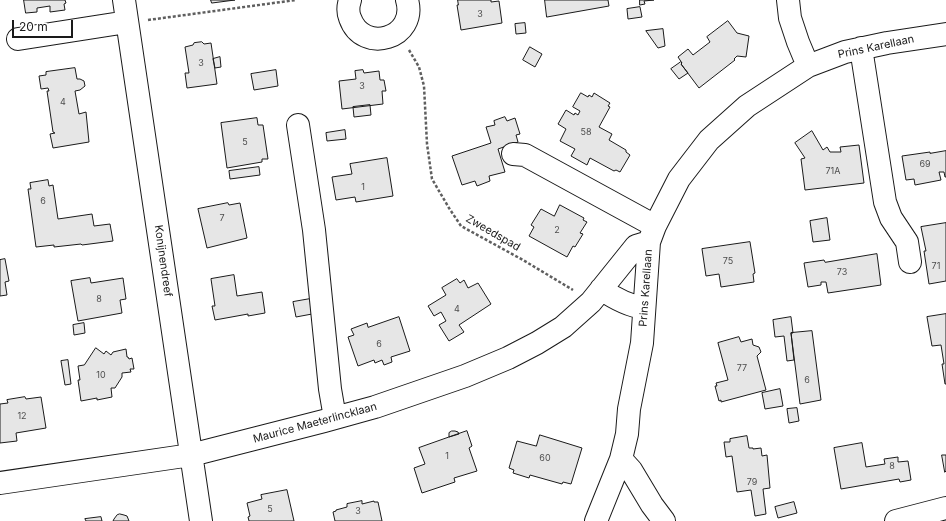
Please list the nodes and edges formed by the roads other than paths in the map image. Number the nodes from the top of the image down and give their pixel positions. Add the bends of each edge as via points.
1 (124, 0) edge
2 (350, 0) edge
3 (407, 0) edge
4 (788, 0) edge
5 (128, 22) junction
6 (946, 34) edge
7 (18, 39) dead end
8 (861, 48) junction
9 (808, 66) junction
10 (298, 125) dead end
11 (513, 154) dead end
12 (652, 234) junction
13 (910, 262) dead end
14 (596, 296) junction
15 (644, 308) junction
16 (334, 418) junction
17 (192, 455) junction
18 (621, 459) junction
19 (0, 483) edge
20 (946, 508) edge
21 (201, 521) edge
22 (596, 521) edge
23 (664, 521) edge
24 (896, 521) edge

1 - 5 street, Konijnendreef
2 - 3 street via 349,14 352,24 368,38 378,39 389,38 404,26 408,19
4 - 9 street via 790,18
5 - 7 street
5 - 17 street, Konijnendreef
6 - 8 street, Prins Karellaan
8 - 9 street, Prins Karellaan
8 - 13 street via 885,202 891,218 907,242
9 - 12 street, Prins Karellaan via 747,106 709,140 679,179
10 - 16 street via 314,230
11 - 12 street via 526,155
12 - 14 street, Maurice Maeterlincklaan via 636,246
12 - 15 street, Prins Karellaan
14 - 15 street via 610,295
14 - 16 street, Maurice Maeterlincklaan via 563,327 508,358 466,376
15 - 18 street, Prins Karellaan via 642,343
16 - 17 street, Maurice Maeterlincklaan
17 - 19 street, Maurice Maeterlincklaan
17 - 21 street, Konijnendreef
18 - 22 street, Prins Karellaan
18 - 23 street
20 - 24 street

